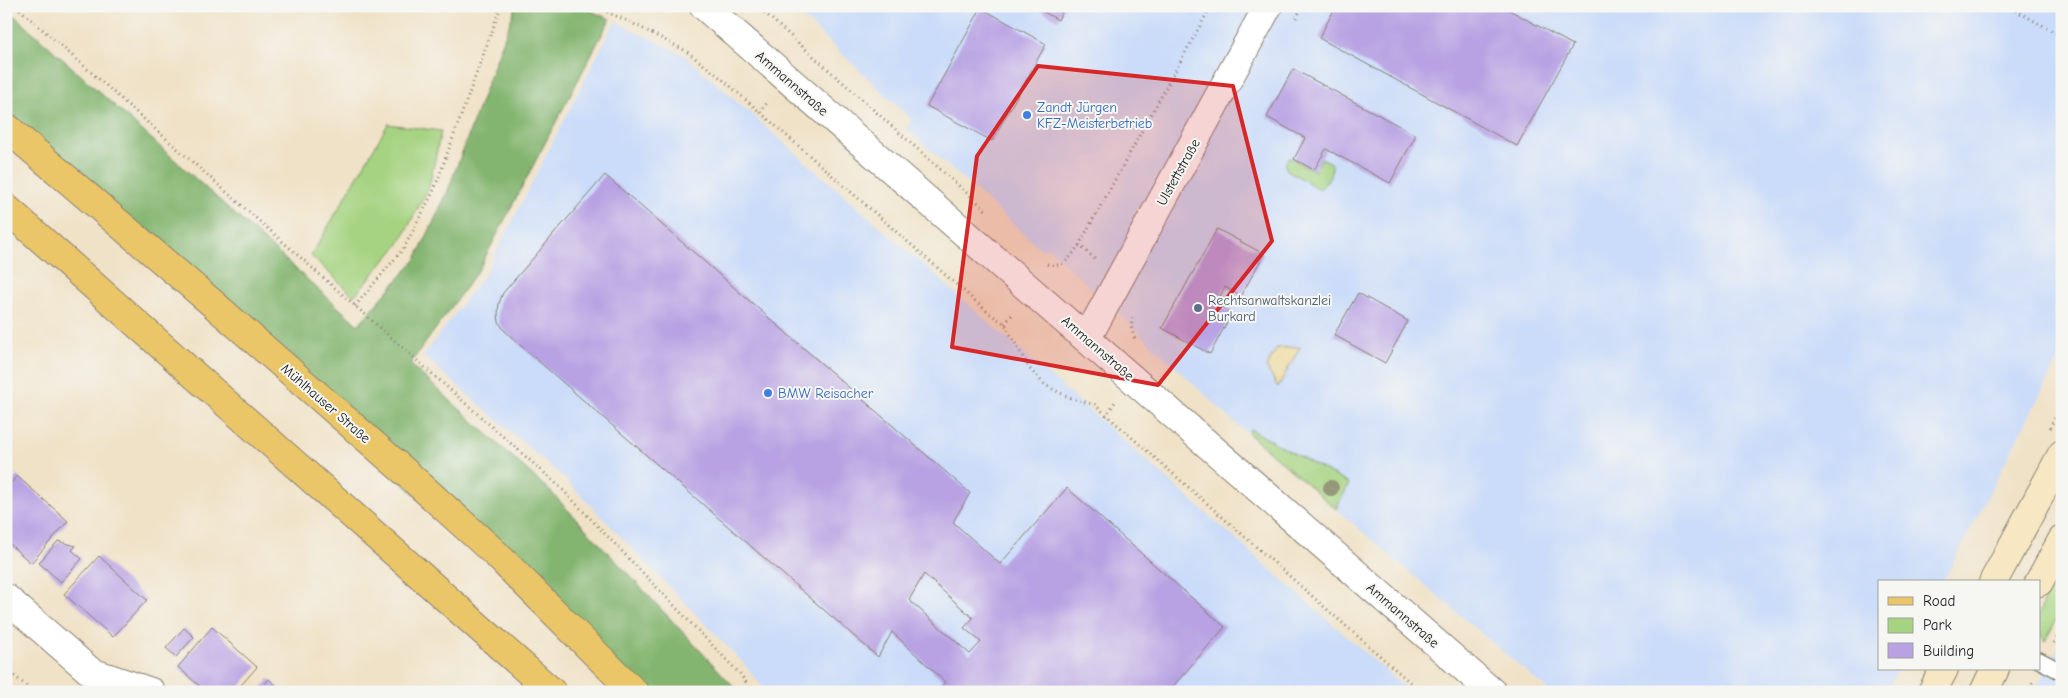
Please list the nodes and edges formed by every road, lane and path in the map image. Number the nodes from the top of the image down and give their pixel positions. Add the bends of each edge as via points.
1 (16, 6) edge
2 (501, 6) edge
3 (593, 6) edge
4 (704, 6) edge
5 (757, 6) edge
6 (1211, 6) edge
7 (1268, 6) edge
8 (1303, 6) edge
9 (2007, 6) edge
10 (1294, 24) dead end
11 (2062, 36) edge
12 (6, 127) edge
13 (6, 208) edge
14 (989, 212) dead end
15 (1041, 259) dead end
16 (355, 306) junction
17 (1134, 313) dead end
18 (1087, 338) junction
19 (1139, 349) dead end
20 (2062, 454) edge
21 (2062, 540) edge
22 (1994, 580) edge
23 (2040, 580) edge
24 (6, 598) edge
25 (2040, 661) edge
26 (6, 670) edge
27 (1943, 670) edge
28 (1995, 670) edge
29 (2062, 672) edge
30 (1503, 685) edge
31 (35, 692) edge
32 (151, 692) edge
33 (552, 692) edge
34 (634, 692) edge
35 (754, 692) edge
36 (1421, 692) edge
37 (1529, 692) edge
38 (1932, 692) edge
39 (1984, 692) edge

1 - 16 path
2 - 16 path via 434,190 404,248
3 - 36 path via 686,51 721,78 989,314 1005,324 1029,368 1046,385 1066,396 1095,405
4 - 18 street, Ammannstraße
5 - 14 path
6 - 15 path via 1071,258 1062,264 1048,265
7 - 18 street, Ulstettstraße
8 - 10 path
9 - 11 path
12 - 34 main road, Mühlhauser Straße via 412,478 496,554
13 - 33 main road
16 - 35 path via 559,486
17 - 19 path via 1131,326
18 - 30 street, Ammannstraße
20 - 22 main road
21 - 23 main road
24 - 32 street via 91,672
25 - 29 lane
26 - 31 path
27 - 38 main road
28 - 39 main road
30 - 37 path

